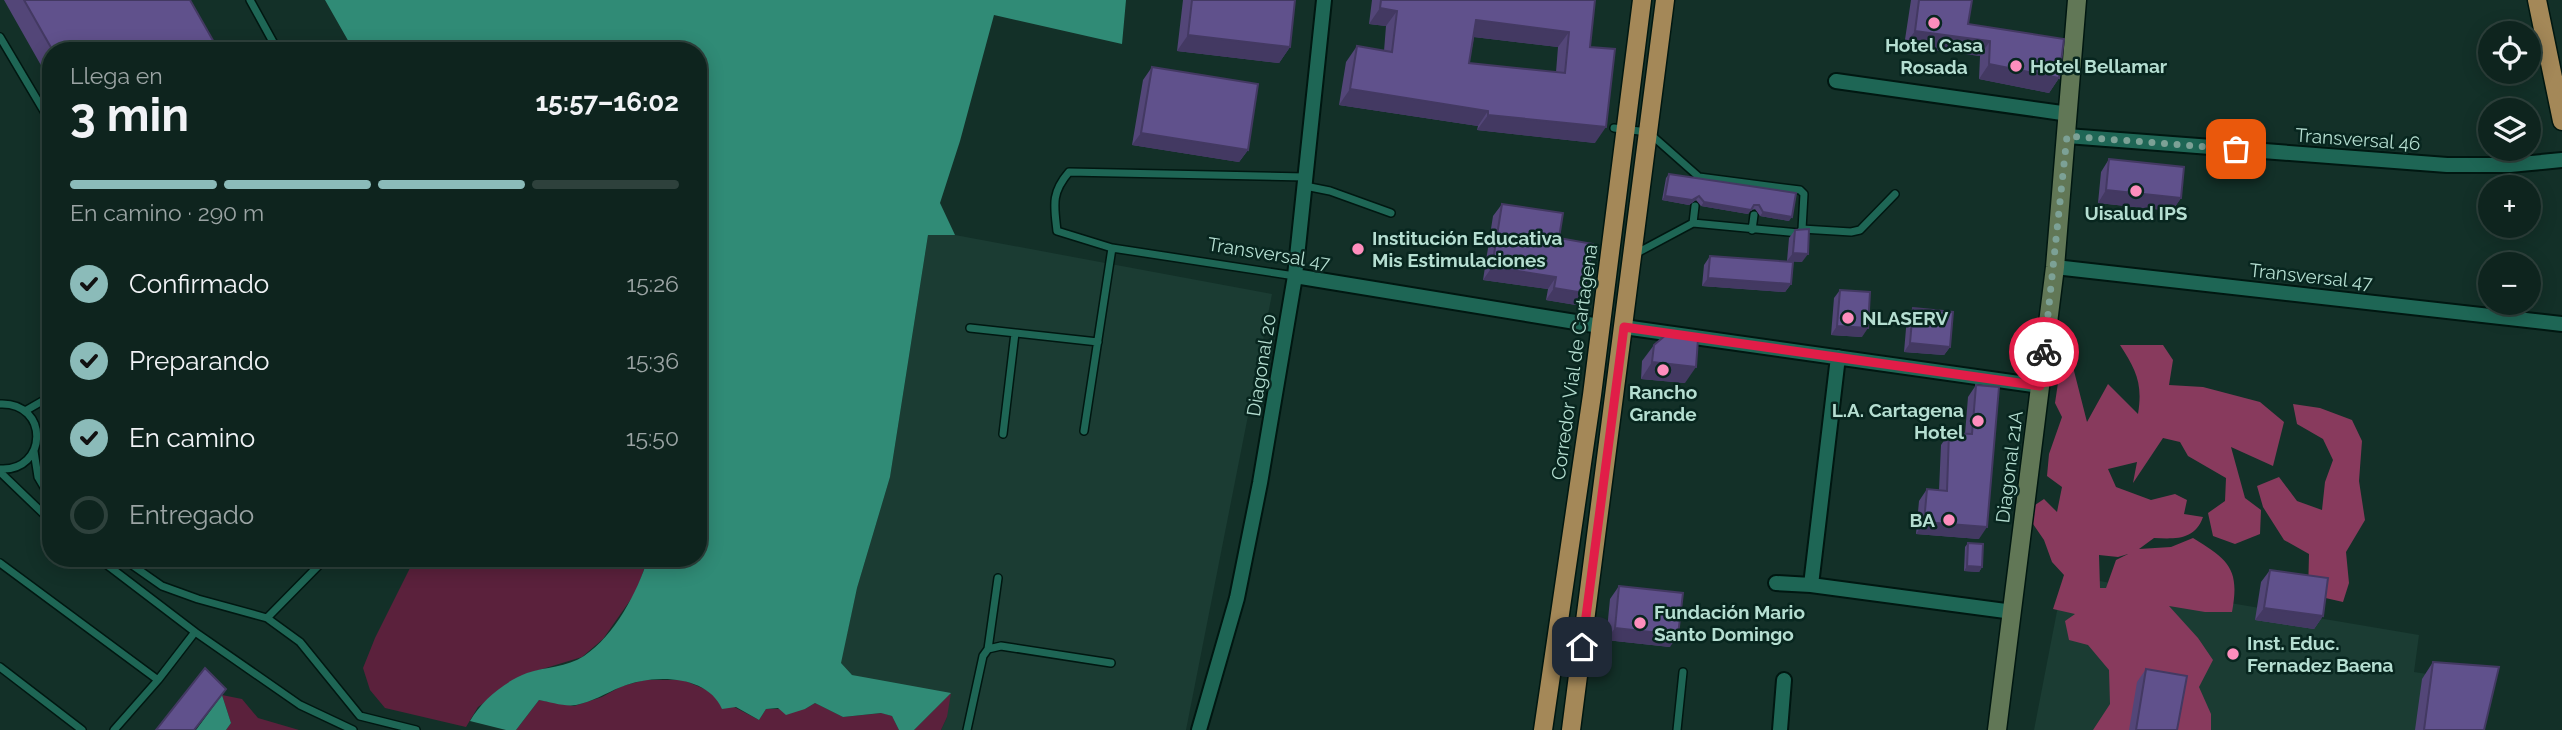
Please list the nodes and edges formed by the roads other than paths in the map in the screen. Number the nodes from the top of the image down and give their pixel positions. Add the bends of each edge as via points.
1 (250, 0) edge
2 (1324, 0) edge
3 (1642, 0) edge
4 (1665, 0) edge
5 (2077, 0) edge
6 (2537, 0) edge
7 (0, 37) edge
8 (273, 42) edge
9 (1836, 81) dead end
10 (42, 108) edge
11 (2069, 114) junction
12 (2562, 121) edge
13 (1620, 129) junction
14 (1648, 132) junction
15 (2067, 136) junction
16 (2562, 160) edge
17 (1305, 182) junction
18 (1895, 194) dead end
19 (1695, 205) edge
20 (1391, 213) dead end
21 (1754, 215) edge
22 (1693, 223) junction
23 (1802, 229) junction
24 (1752, 230) junction
25 (1112, 248) junction
26 (1632, 256) junction
27 (2055, 267) junction
28 (1295, 276) junction
29 (2562, 324) edge
30 (1600, 326) junction
31 (1624, 327) junction
32 (970, 328) dead end
33 (1015, 333) junction
34 (1098, 342) junction
35 (1838, 358) junction
36 (2040, 386) junction
37 (42, 401) edge
38 (0, 404) edge
39 (25, 411) junction
40 (1084, 431) dead end
41 (1003, 434) dead end
42 (34, 450) junction
43 (0, 470) edge
44 (42, 484) edge
45 (42, 512) edge
46 (0, 563) edge
47 (110, 567) edge
48 (135, 567) edge
49 (317, 567) edge
50 (998, 578) dead end
51 (1776, 583) dead end
52 (1811, 585) junction
53 (2013, 612) junction
54 (267, 618) junction
55 (195, 632) junction
56 (988, 649) junction
57 (1111, 663) dead end
58 (0, 667) edge
59 (1682, 673) dead end
60 (158, 680) junction
61 (1784, 680) dead end
62 (82, 730) edge
63 (114, 730) edge
64 (353, 730) edge
65 (416, 730) edge
66 (967, 730) edge
67 (1199, 730) edge
68 (1543, 730) edge
69 (1571, 730) edge
70 (1677, 730) edge
71 (1780, 730) edge
72 (1997, 730) edge

1 - 8 lane
2 - 17 street, Diagonal 20
3 - 13 main road, Corredor Vial de Cartagena
4 - 14 main road
5 - 11 street, Diagonal 21A
6 - 12 main road
7 - 10 lane
9 - 11 street
11 - 15 street, Diagonal 21A
13 - 14 lane
13 - 30 main road, Corredor Vial de Cartagena
14 - 23 lane via 1698,180 1800,190 1804,194
14 - 26 main road
15 - 16 street, Transversal 46 via 2447,165
15 - 27 street, Diagonal 21A
17 - 20 lane
17 - 25 lane, Transversal 47 via 1069,172 1057,187 1058,232
17 - 28 street, Diagonal 20
18 - 23 lane via 1860,230
19 - 22 lane
21 - 24 lane
22 - 24 lane
22 - 26 lane
23 - 24 lane via 1799,233
25 - 28 lane, Transversal 47
25 - 34 lane
26 - 31 main road
27 - 29 street, Transversal 47
27 - 36 street, Diagonal 21A
28 - 30 street, Transversal 47
28 - 67 street, Diagonal 20 via 1237,598
30 - 68 main road, Corredor Vial de Cartagena
31 - 35 street
31 - 69 main road
32 - 33 lane
33 - 34 lane
33 - 41 lane
34 - 40 lane
35 - 36 street
35 - 52 street
36 - 53 street, Diagonal 21A
37 - 39 lane
38 - 39 lane
39 - 42 lane via 36,429
42 - 43 lane via 19,466
42 - 44 lane
43 - 45 lane
46 - 60 lane
47 - 55 lane
48 - 54 lane via 162,586
49 - 54 lane
50 - 56 lane
51 - 52 street
52 - 53 street
53 - 72 street, Diagonal 21A
54 - 65 lane via 300,642 360,716
55 - 60 lane
55 - 64 lane via 300,705
56 - 57 lane via 1001,646
56 - 66 lane
58 - 62 lane
59 - 70 lane
60 - 63 lane
61 - 71 street

